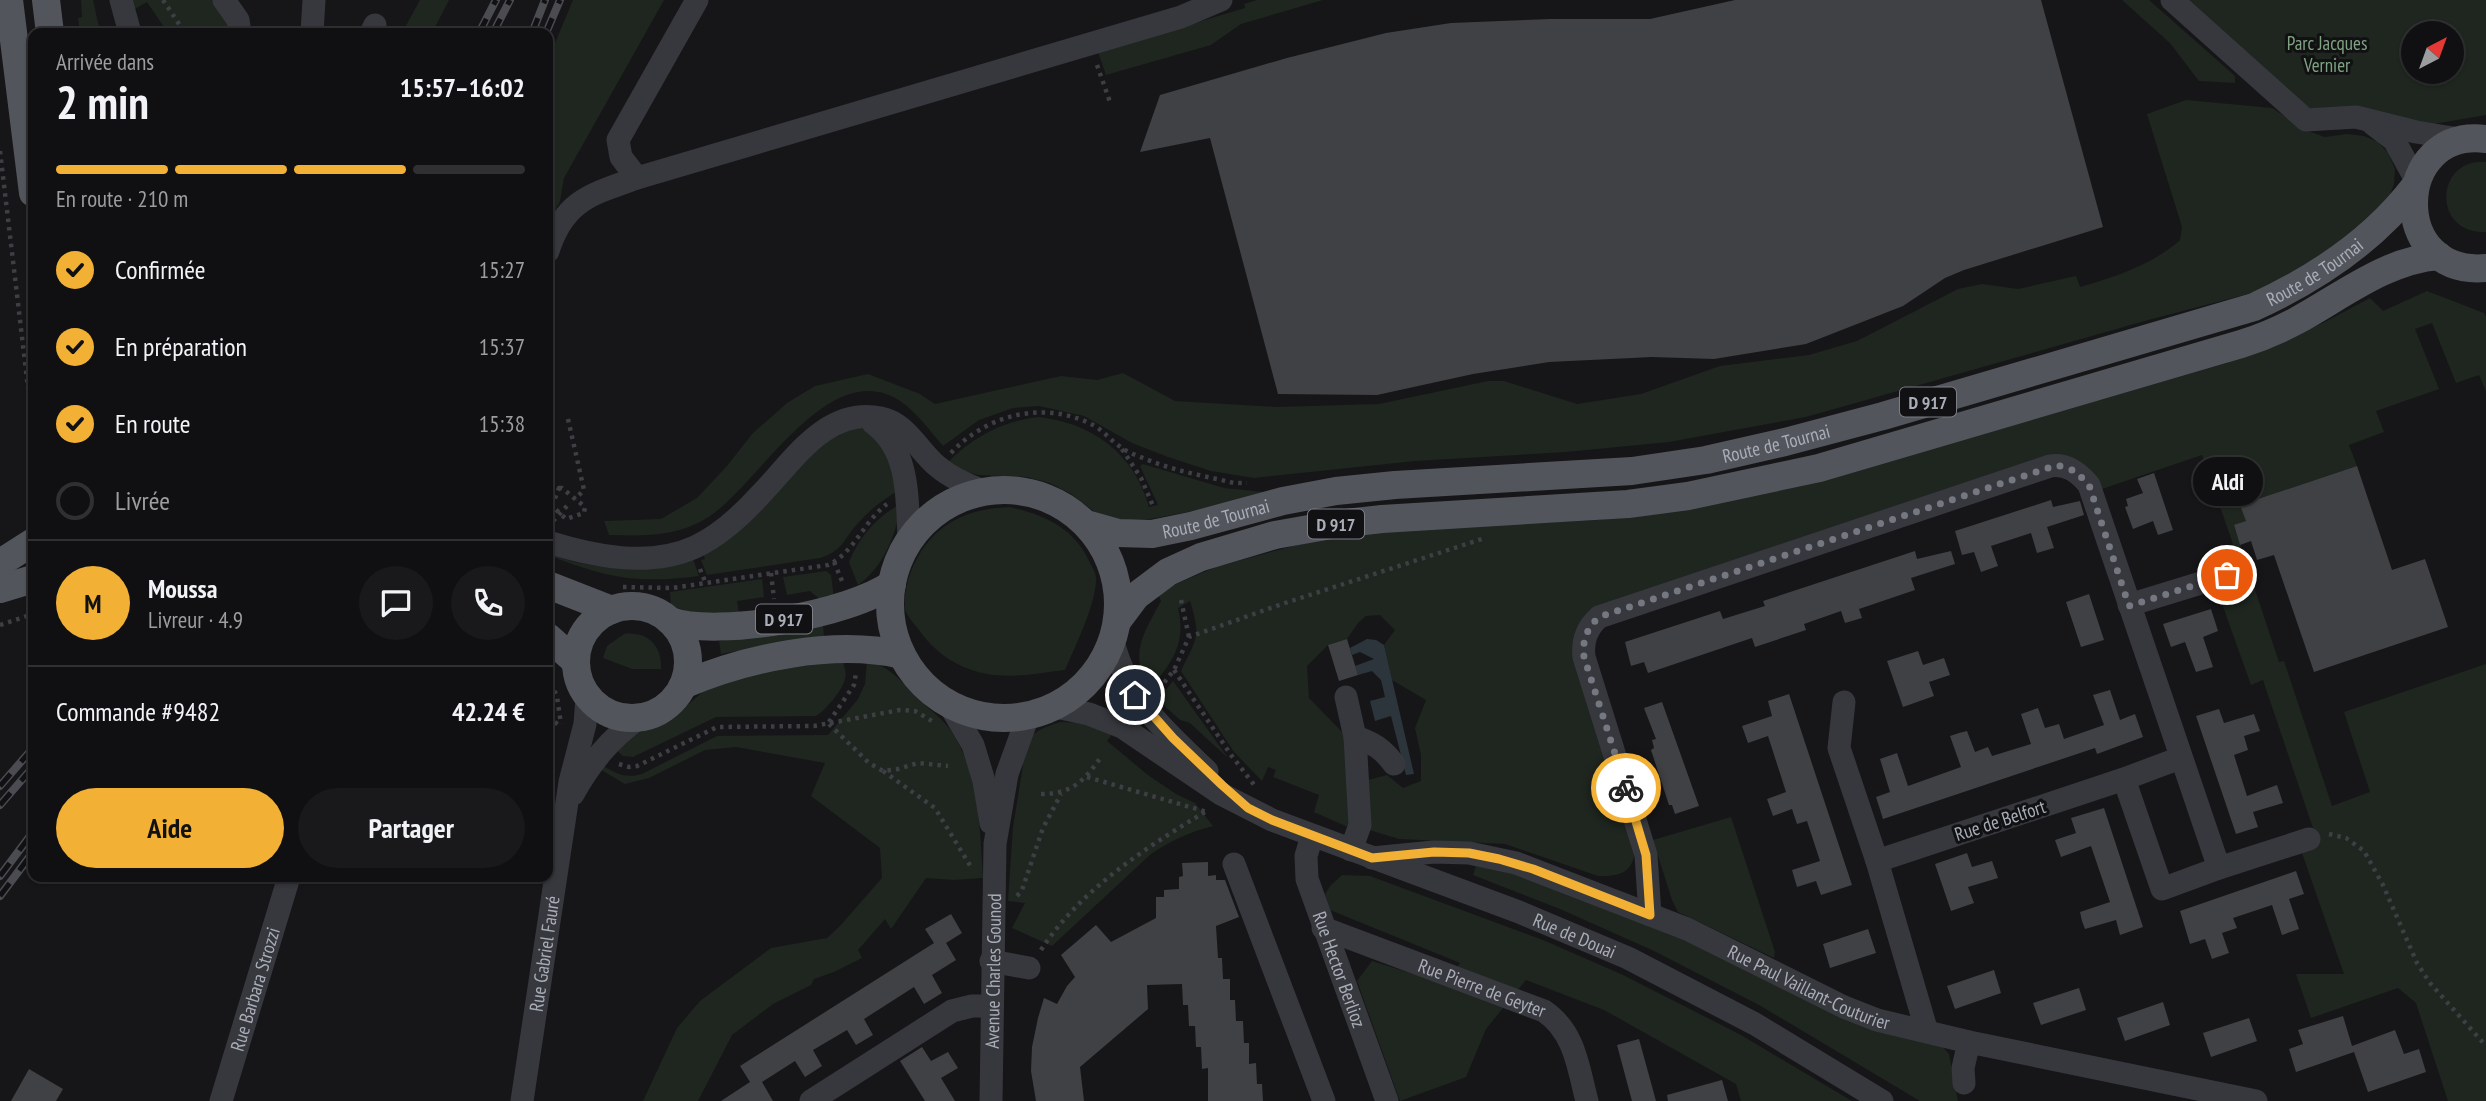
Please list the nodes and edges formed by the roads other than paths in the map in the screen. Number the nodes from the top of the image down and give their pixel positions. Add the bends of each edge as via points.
1 (9, 0) edge
2 (46, 0) edge
3 (121, 0) edge
4 (224, 0) edge
5 (314, 0) edge
6 (697, 0) edge
7 (1221, 0) edge
8 (2172, 0) edge
9 (49, 28) edge
10 (129, 28) edge
11 (239, 28) edge
12 (312, 28) edge
13 (2364, 118) junction
14 (2475, 139) edge
15 (28, 153) edge
16 (637, 178) junction
17 (2414, 190) junction
18 (553, 240) edge
19 (2463, 264) edge
20 (2486, 284) edge
21 (865, 417) junction
22 (984, 491) junction
23 (554, 530) edge
24 (1093, 533) junction
25 (909, 540) junction
26 (28, 545) edge
27 (0, 563) edge
28 (2227, 575) dead end
29 (28, 581) edge
30 (892, 584) junction
31 (553, 587) edge
32 (0, 589) edge
33 (2129, 606) junction
34 (612, 610) junction
35 (670, 621) junction
36 (1116, 630) junction
37 (553, 641) edge
38 (902, 655) junction
39 (575, 661) junction
40 (684, 685) junction
41 (587, 697) junction
42 (1346, 697) dead end
43 (1844, 702) dead end
44 (949, 704) junction
45 (1056, 706) junction
46 (1028, 716) junction
47 (639, 718) junction
48 (1355, 737) junction
49 (2180, 758) junction
50 (1394, 764) dead end
51 (2124, 779) junction
52 (1256, 802) junction
53 (567, 806) junction
54 (1312, 836) junction
55 (2309, 839) road end
56 (995, 844) junction
57 (1361, 854) junction
58 (1877, 861) junction
59 (1234, 864) dead end
60 (2219, 869) junction
61 (288, 882) edge
62 (1650, 915) junction
63 (1324, 928) junction
64 (991, 961) junction
65 (1029, 968) road end
66 (992, 1006) junction
67 (1927, 1032) junction
68 (1969, 1042) junction
69 (1964, 1083) dead end
70 (222, 1101) edge
71 (522, 1101) edge
72 (811, 1101) edge
73 (991, 1101) edge
74 (1324, 1101) edge
75 (1387, 1101) edge
76 (1587, 1101) edge
77 (1882, 1101) edge
78 (2256, 1101) edge

1 - 15 main road
2 - 9 main road
3 - 10 street
4 - 11 street
5 - 12 street
6 - 16 street via 618,140 621,157
7 - 16 street via 1181,17
8 - 13 street via 2306,120
13 - 14 street via 2416,132
13 - 17 street via 2394,140
14 - 17 main road, Route de Tournai via 2449,145 2435,154
16 - 18 street via 580,201
17 - 19 main road via 2418,230 2427,245
17 - 24 main road, Route de Tournai / D 917 via 2366,237 2301,282 2254,307 1819,434 1653,468 1336,491 1152,534
19 - 20 street
19 - 36 main road, Route de Tournai / D 917 via 2422,258 2382,272 2295,321 2241,344 1819,468 1667,500 1382,519 1294,531 1243,544 1167,572 1136,596
21 - 22 street via 899,426 946,473
21 - 23 street via 843,420 818,434 743,513 692,548 628,558 588,553
21 - 25 street via 899,452
22 - 24 main road via 1045,497 1067,509
22 - 25 main road via 947,505
24 - 36 main road via 1111,562 1117,584
25 - 30 main road
26 - 27 main road
28 - 33 street
29 - 32 main road
30 - 35 main road, D 917 via 863,600 800,617 704,628
30 - 38 main road via 891,620
31 - 34 main road
33 - 49 street
33 - 62 street via 2089,485 2075,471 2057,465 1599,617 1587,630 1584,657 1646,855
34 - 35 main road via 643,607
34 - 39 main road via 588,627
35 - 40 main road via 686,647
36 - 45 main road via 1095,674
36 - 52 street, Rue de Douai via 1124,676 1142,705 1182,747
37 - 39 main road
38 - 40 main road, D 917 via 843,649 787,655 733,667
38 - 44 main road via 918,679
39 - 41 main road
40 - 47 main road via 662,710
41 - 47 main road via 614,716
41 - 53 street, Rue Gabriel Fauré
42 - 48 street
43 - 58 street via 1839,748
44 - 46 main road via 981,716
44 - 56 street, Avenue Charles Gounod via 973,745
45 - 46 main road
45 - 52 street, Rue de Douai via 1122,727 1221,794
46 - 56 street, Avenue Charles Gounod via 1007,774
47 - 53 street, Rue Gabriel Fauré via 601,752
48 - 50 street via 1374,743
48 - 57 street
49 - 51 street, Rue de Belfort
49 - 60 street
51 - 58 street, Rue de Belfort
51 - 60 street via 2162,889
52 - 54 street, Rue de Douai
53 - 71 street, Rue Gabriel Fauré
54 - 57 street, Rue de Douai
54 - 63 street, Rue Hector Berlioz via 1306,872
55 - 60 street
56 - 64 street, Avenue Charles Gounod
57 - 62 street, Rue Paul Vaillant-Couturier via 1485,855
57 - 77 street, Rue de Douai via 1563,929 1637,962 1755,1024
58 - 67 street
59 - 74 street
61 - 70 street, Rue Barbara Strozzi
62 - 67 street, Rue Paul Vaillant-Couturier via 1859,1014
63 - 75 street, Rue Hector Berlioz
63 - 76 street, Rue Pierre de Geyter via 1544,1011 1567,1032
64 - 65 street
64 - 66 street, Avenue Charles Gounod
66 - 72 street via 952,1011
66 - 73 street, Avenue Charles Gounod
67 - 68 street, Rue Paul Vaillant-Couturier
68 - 69 street
68 - 78 street, Rue Paul Vaillant-Couturier

